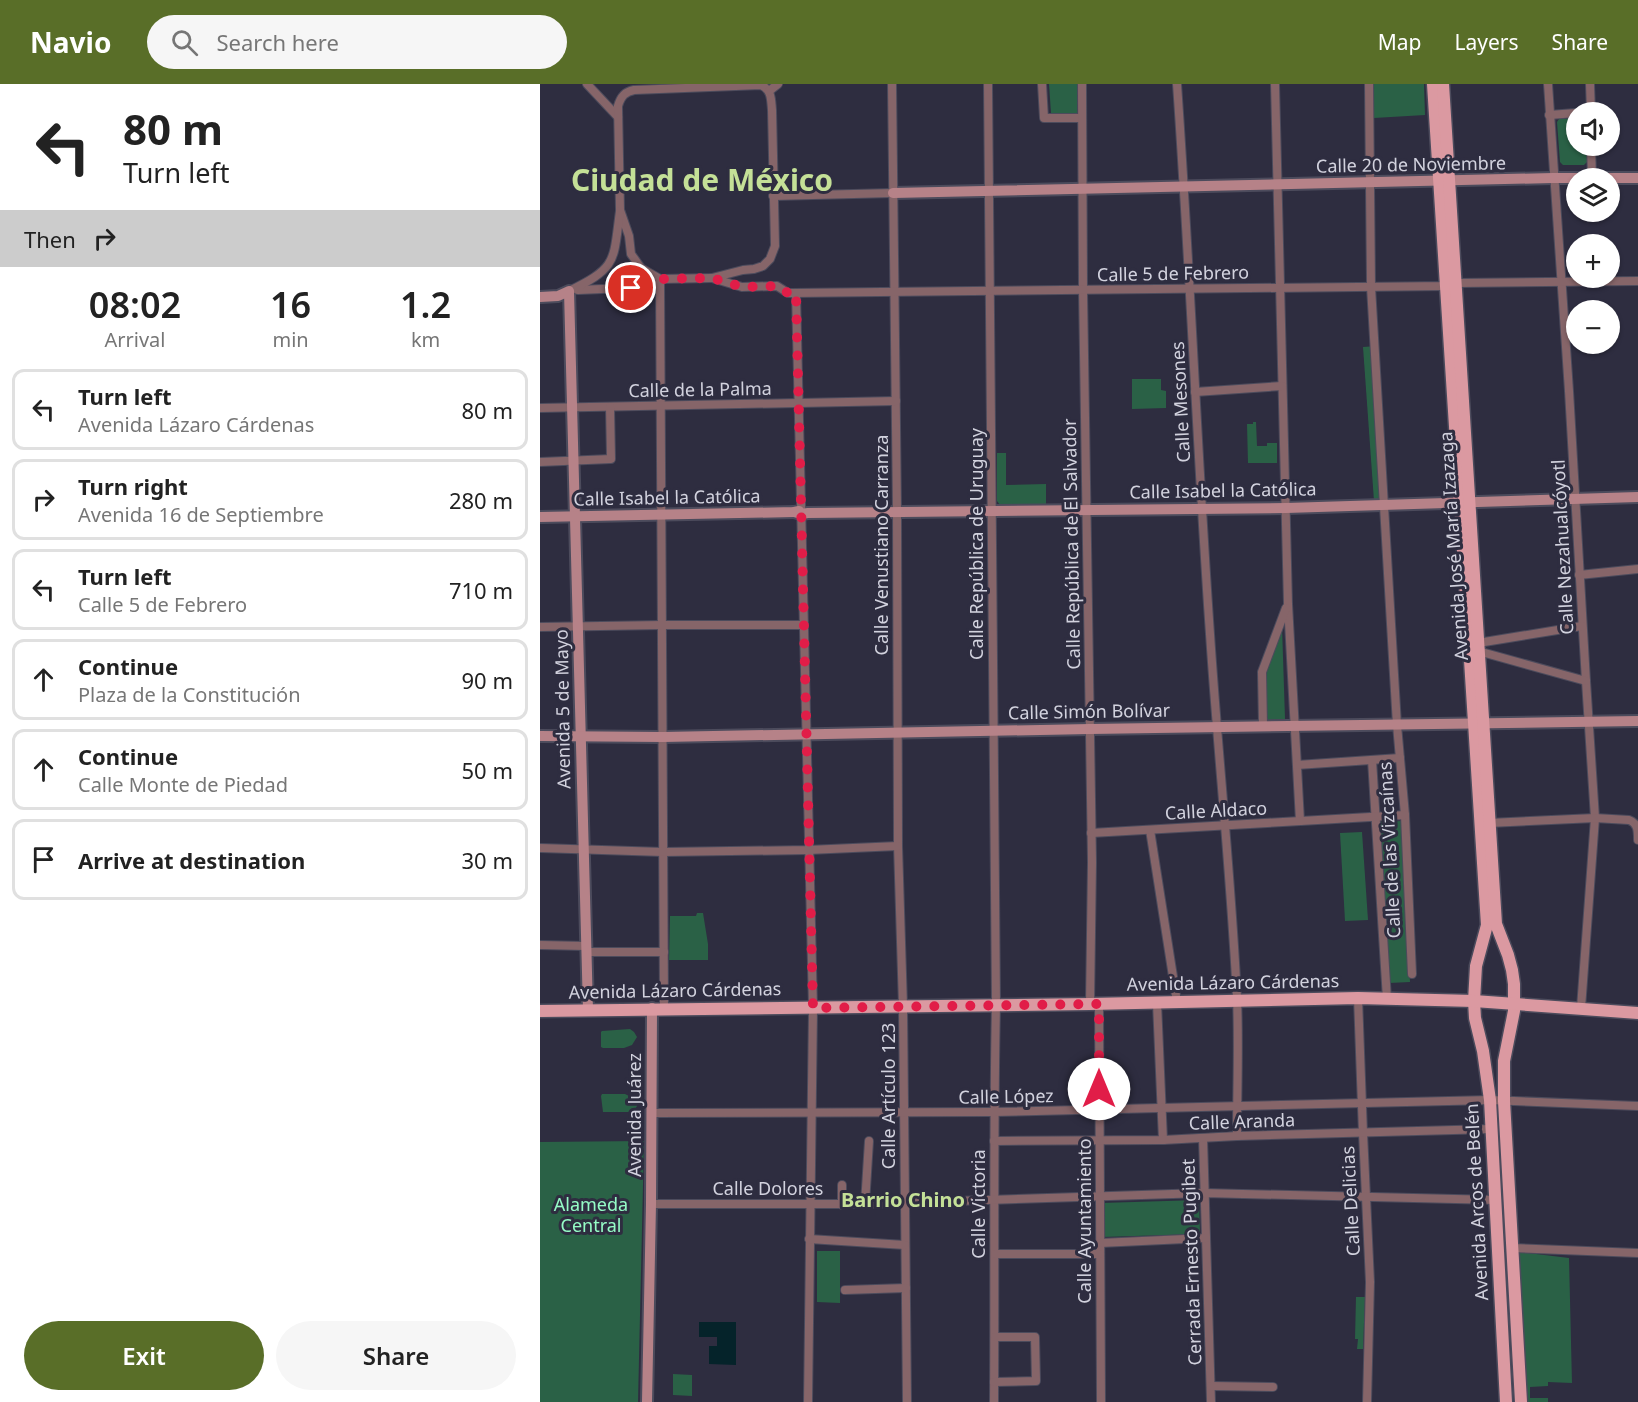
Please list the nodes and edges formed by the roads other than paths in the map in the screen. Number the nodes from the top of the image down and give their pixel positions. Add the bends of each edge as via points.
1 (587, 84) edge
2 (778, 84) edge
3 (892, 84) edge
4 (988, 84) edge
5 (1042, 84) edge
6 (1082, 84) edge
7 (1177, 84) edge
8 (1275, 84) edge
9 (1369, 84) edge
10 (1433, 84) edge
11 (1443, 84) edge
12 (1548, 84) edge
13 (1590, 84) edge
14 (769, 91) junction
15 (1590, 102) edge
16 (1566, 114) edge
17 (1549, 115) junction
18 (618, 117) junction
19 (1082, 118) junction
20 (1553, 178) junction
21 (1566, 178) edge
22 (1620, 178) edge
23 (1638, 178) edge
24 (1444, 181) junction
25 (1371, 183) junction
26 (1277, 185) junction
27 (1184, 187) junction
28 (1082, 189) junction
29 (989, 191) junction
30 (893, 193) junction
31 (773, 196) junction
32 (620, 210) junction
33 (712, 278) junction
34 (660, 279) junction
35 (1638, 281) edge
36 (1561, 282) junction
37 (1450, 285) junction
38 (1371, 287) junction
39 (1280, 288) junction
40 (1189, 289) junction
41 (1083, 290) junction
42 (569, 291) junction
43 (990, 291) junction
44 (895, 292) junction
45 (796, 293) junction
46 (540, 297) edge
47 (1282, 386) junction
48 (1195, 392) junction
49 (896, 401) junction
50 (798, 402) junction
51 (661, 405) junction
52 (572, 407) junction
53 (610, 407) junction
54 (540, 408) edge
55 (574, 461) junction
56 (540, 462) edge
57 (1638, 497) edge
58 (1575, 499) junction
59 (1465, 502) junction
60 (1384, 504) junction
61 (1201, 508) junction
62 (1286, 508) junction
63 (992, 510) junction
64 (1087, 510) junction
65 (897, 512) junction
66 (801, 513) junction
67 (575, 516) junction
68 (662, 516) junction
69 (540, 517) edge
70 (1638, 568) edge
71 (1579, 575) junction
72 (1288, 604) junction
73 (662, 625) junction
74 (804, 625) junction
75 (1582, 626) junction
76 (540, 627) edge
77 (578, 627) junction
78 (1478, 647) junction
79 (1586, 681) junction
80 (1589, 721) junction
81 (1638, 721) edge
82 (1478, 723) junction
83 (1397, 725) junction
84 (1263, 726) junction
85 (1295, 726) junction
86 (1216, 727) junction
87 (1090, 729) junction
88 (993, 730) junction
89 (898, 732) junction
90 (806, 734) junction
91 (580, 735) junction
92 (540, 736) edge
93 (663, 737) junction
94 (1400, 758) junction
95 (1372, 760) junction
96 (1297, 765) junction
97 (1405, 815) junction
98 (1376, 816) junction
99 (1595, 818) junction
100 (1300, 821) junction
101 (1489, 824) junction
102 (1225, 825) junction
103 (1150, 830) junction
104 (1091, 833) junction
105 (1638, 840) edge
106 (898, 846) junction
107 (540, 848) edge
108 (584, 850) junction
109 (808, 850) junction
110 (663, 852) junction
111 (540, 945) edge
112 (586, 949) junction
113 (664, 952) junction
114 (1412, 974) dead end
115 (1358, 998) junction
116 (1387, 999) junction
117 (1237, 1000) junction
118 (1474, 1001) junction
119 (1177, 1002) junction
120 (1158, 1003) junction
121 (1514, 1003) junction
122 (1094, 1004) junction
123 (996, 1005) junction
124 (903, 1006) junction
125 (658, 1008) junction
126 (813, 1008) junction
127 (1581, 1008) junction
128 (588, 1010) junction
129 (540, 1011) edge
130 (1638, 1013) edge
131 (1490, 1100) junction
132 (1504, 1101) junction
133 (1362, 1102) junction
134 (1237, 1106) junction
135 (1638, 1106) edge
136 (1161, 1109) junction
137 (1099, 1111) junction
138 (993, 1112) junction
139 (652, 1113) junction
140 (812, 1113) junction
141 (904, 1113) junction
142 (1491, 1129) junction
143 (1363, 1133) junction
144 (1237, 1136) junction
145 (1203, 1138) junction
146 (869, 1140) dead end
147 (994, 1140) junction
148 (1163, 1140) junction
149 (1100, 1141) junction
150 (842, 1185) dead end
151 (1204, 1193) junction
152 (1100, 1197) junction
153 (1366, 1197) junction
154 (995, 1200) junction
155 (1496, 1200) junction
156 (810, 1203) junction
157 (905, 1203) junction
158 (651, 1204) junction
159 (842, 1204) junction
160 (865, 1204) junction
161 (1206, 1238) junction
162 (809, 1239) junction
163 (1100, 1243) junction
164 (905, 1245) junction
165 (1512, 1248) junction
166 (1638, 1253) edge
167 (995, 1254) junction
168 (1100, 1254) junction
169 (906, 1288) junction
170 (845, 1290) dead end
171 (994, 1337) junction
172 (994, 1382) junction
173 (1211, 1386) junction
174 (1273, 1387) dead end
175 (647, 1402) edge
176 (808, 1402) edge
177 (907, 1402) edge
178 (994, 1402) edge
179 (1101, 1402) edge
180 (1211, 1402) edge
181 (1367, 1402) edge
182 (1506, 1402) edge
183 (1521, 1402) edge

1 - 18 street
2 - 14 street
3 - 30 street, Calle Venustiano Carranza
4 - 29 street, Calle República de Uruguay
5 - 19 street via 1044,118
6 - 19 street, Calle República de El Salvador
7 - 27 street, Calle Mesones
8 - 26 street
9 - 25 street, Calle de las Vizcaínas
10 - 24 main road, Avenida José María Izazaga
11 - 24 main road, Avenida José María Izazaga
12 - 17 street, Calle Nezahualcóyotl
13 - 15 street
14 - 18 street via 761,86 634,90 620,99
14 - 31 street
16 - 17 street
17 - 20 street, Calle Nezahualcóyotl
18 - 32 street
19 - 28 street, Calle República de El Salvador
20 - 21 street, Calle 20 de Noviembre
20 - 24 street, Calle 20 de Noviembre
20 - 36 street, Calle Nezahualcóyotl
22 - 23 street, Calle 20 de Noviembre
24 - 25 street, Calle 20 de Noviembre
24 - 37 main road, Avenida José María Izazaga
25 - 26 street, Calle 20 de Noviembre
25 - 38 street, Calle de las Vizcaínas
26 - 27 street, Calle 20 de Noviembre
26 - 39 street
27 - 28 street, Calle 20 de Noviembre
27 - 40 street, Calle Mesones
28 - 29 street, Calle 20 de Noviembre
28 - 41 street, Calle República de El Salvador
29 - 30 street
29 - 43 street, Calle República de Uruguay
30 - 31 street
30 - 44 street, Calle Venustiano Carranza
31 - 33 street via 775,246 770,259 754,269
32 - 34 street via 633,258
32 - 42 street via 611,261 598,276
33 - 34 street
33 - 45 street, Calle 5 de Febrero via 742,287 777,286
34 - 42 street via 651,287
34 - 51 street
35 - 36 street, Calle 5 de Febrero
36 - 37 street, Calle 5 de Febrero
36 - 58 street, Calle Nezahualcóyotl
37 - 38 street, Calle 5 de Febrero
37 - 59 main road, Avenida José María Izazaga
38 - 39 street, Calle 5 de Febrero
38 - 60 street, Calle de las Vizcaínas
39 - 40 street, Calle 5 de Febrero
39 - 47 street
40 - 41 street, Calle 5 de Febrero
40 - 48 street, Calle Mesones
41 - 43 street, Calle 5 de Febrero
41 - 64 street, Calle República de El Salvador
42 - 46 street
42 - 52 street, Avenida 5 de Mayo
43 - 44 street, Calle 5 de Febrero
43 - 63 street, Calle República de Uruguay
44 - 45 street, Calle 5 de Febrero
44 - 49 street, Calle Venustiano Carranza
45 - 50 street
47 - 48 street
47 - 62 street
48 - 61 street, Calle Mesones
49 - 50 street, Calle de la Palma
49 - 65 street, Calle Venustiano Carranza
50 - 51 street, Calle de la Palma
50 - 66 street
51 - 53 street, Calle de la Palma
51 - 68 street
52 - 53 street, Calle de la Palma
52 - 54 street, Calle de la Palma
52 - 55 street, Avenida 5 de Mayo
53 - 55 street via 611,459
55 - 56 street
55 - 67 street, Avenida 5 de Mayo
57 - 58 street, Calle Isabel la Católica
58 - 59 street, Calle Isabel la Católica
58 - 71 street, Calle Nezahualcóyotl
59 - 60 street, Calle Isabel la Católica
59 - 78 main road, Avenida José María Izazaga
59 - 82 main road, Avenida José María Izazaga
60 - 62 street, Calle Isabel la Católica
60 - 83 street, Calle de las Vizcaínas
61 - 62 street, Calle Isabel la Católica
61 - 64 street, Calle Isabel la Católica
61 - 86 street, Calle Mesones
62 - 72 street
63 - 64 street, Calle Isabel la Católica
63 - 65 street, Calle Isabel la Católica
63 - 88 street, Calle República de Uruguay
64 - 87 street, Calle República de El Salvador
65 - 66 street, Calle Isabel la Católica
65 - 89 street, Calle Venustiano Carranza
66 - 68 street, Calle Isabel la Católica
66 - 74 street
67 - 68 street, Calle Isabel la Católica
67 - 69 street, Calle Isabel la Católica
67 - 77 street, Avenida 5 de Mayo
68 - 73 street
70 - 71 street
71 - 75 street, Calle Nezahualcóyotl
72 - 84 street via 1262,672
72 - 85 street
73 - 74 street
73 - 77 street
73 - 93 street
74 - 90 street
75 - 78 street
75 - 79 street, Calle Nezahualcóyotl
76 - 77 street
77 - 91 street, Avenida 5 de Mayo
78 - 79 street
78 - 82 main road, Avenida José María Izazaga
79 - 80 street, Calle Nezahualcóyotl
80 - 81 street, Calle Simón Bolívar
80 - 82 street, Calle Simón Bolívar
80 - 99 street, Calle Nezahualcóyotl
82 - 83 street, Calle Simón Bolívar
82 - 101 main road, Avenida José María Izazaga
82 - 118 main road, Avenida José María Izazaga via 1487,925 1476,966
83 - 85 street, Calle Simón Bolívar
83 - 94 street, Calle de las Vizcaínas
84 - 85 street, Calle Simón Bolívar
84 - 86 street, Calle Simón Bolívar
85 - 96 street
86 - 87 street, Calle Simón Bolívar
86 - 102 street, Calle Mesones
87 - 88 street, Calle Simón Bolívar
87 - 104 street, Calle República de El Salvador
88 - 89 street, Calle Simón Bolívar
88 - 123 street, Calle República de Uruguay
89 - 90 street, Calle Simón Bolívar
89 - 106 street, Calle Venustiano Carranza
90 - 93 street, Calle Simón Bolívar
90 - 109 street
91 - 92 street, Calle Simón Bolívar
91 - 93 street, Calle Simón Bolívar
91 - 108 street, Avenida 5 de Mayo
93 - 110 street
94 - 95 street
94 - 97 street, Calle de las Vizcaínas
95 - 96 street
95 - 98 street
96 - 100 street
97 - 98 street, Calle Aldaco
97 - 114 street, Calle de las Vizcaínas
98 - 100 street, Calle Aldaco
98 - 116 street
99 - 101 street
99 - 105 street via 1633,821
99 - 127 street, Calle Nezahualcóyotl
100 - 102 street, Calle Aldaco
101 - 121 main road, Avenida José María Izazaga via 1496,924 1512,970
102 - 103 street, Calle Aldaco
102 - 117 street
103 - 104 street, Calle Aldaco
103 - 119 street
104 - 122 street, Calle República de El Salvador
106 - 109 street
106 - 124 street, Calle Venustiano Carranza
107 - 108 street
108 - 110 street
108 - 112 street, Avenida 5 de Mayo
109 - 110 street
109 - 126 street
110 - 113 street
111 - 112 street
112 - 113 street
112 - 128 street, Avenida 5 de Mayo
113 - 125 street
115 - 116 main road, Avenida Lázaro Cárdenas
115 - 117 main road, Avenida Lázaro Cárdenas
115 - 133 street, Calle Delicias
116 - 118 main road, Avenida Lázaro Cárdenas
117 - 119 main road, Avenida Lázaro Cárdenas
117 - 134 street
118 - 121 main road, Avenida Lázaro Cárdenas
118 - 131 main road, Avenida Arcos de Belén
119 - 120 main road, Avenida Lázaro Cárdenas
120 - 122 main road, Avenida Lázaro Cárdenas
120 - 136 street
121 - 127 main road, Avenida Lázaro Cárdenas
121 - 132 main road, Avenida Arcos de Belén via 1504,1061
122 - 123 main road, Avenida Lázaro Cárdenas
122 - 137 street, Calle Ayuntamiento
123 - 124 main road, Avenida Lázaro Cárdenas
123 - 138 street, Calle Victoria
124 - 126 main road, Avenida Lázaro Cárdenas
124 - 141 street, Calle Artículo 123
125 - 126 main road, Avenida Lázaro Cárdenas
125 - 128 main road, Avenida Lázaro Cárdenas
125 - 139 street, Avenida Juárez
126 - 140 street
127 - 130 main road, Avenida Lázaro Cárdenas
128 - 129 main road, Avenida Lázaro Cárdenas
131 - 132 street, Calle López
131 - 133 street, Calle López
131 - 142 main road, Avenida Arcos de Belén
132 - 135 street, Calle López
132 - 165 main road, Avenida Arcos de Belén
133 - 134 street, Calle López
133 - 143 street, Calle Delicias
134 - 136 street, Calle López
134 - 144 street
136 - 137 street, Calle López
136 - 148 street
137 - 138 street, Calle López
137 - 149 street, Calle Ayuntamiento
138 - 141 street, Calle López
138 - 147 street, Calle Victoria
139 - 140 street, Calle López
139 - 158 street, Avenida Juárez
140 - 141 street, Calle López
140 - 156 street
141 - 157 street, Calle Artículo 123
142 - 143 street, Calle Aranda
142 - 155 main road, Avenida Arcos de Belén
143 - 144 street, Calle Aranda
143 - 153 street, Calle Delicias
144 - 145 street, Calle Aranda
145 - 148 street, Calle Aranda
145 - 151 street, Cerrada Ernesto Pugibet
146 - 160 street
147 - 149 street, Calle Aranda
147 - 154 street, Calle Victoria
148 - 149 street, Calle Aranda
149 - 152 street, Calle Ayuntamiento
150 - 159 street
151 - 152 street, Calle Dolores
151 - 153 street, Calle Dolores
151 - 161 street, Cerrada Ernesto Pugibet
152 - 154 street, Calle Dolores
152 - 163 street, Calle Ayuntamiento
153 - 155 street, Calle Dolores
153 - 181 street, Calle Delicias via 1371,1296
154 - 157 street, Calle Dolores
154 - 167 street, Calle Victoria
155 - 182 main road, Avenida Arcos de Belén
156 - 158 street, Calle Dolores
156 - 159 street, Calle Dolores
156 - 162 street
157 - 160 street, Calle Dolores
157 - 164 street, Calle Artículo 123
158 - 175 street, Avenida Juárez
159 - 160 street, Calle Dolores
161 - 163 street
161 - 173 street, Cerrada Ernesto Pugibet
162 - 164 street
162 - 176 street
163 - 168 street, Calle Ayuntamiento
164 - 169 street, Calle Artículo 123
165 - 166 street
165 - 183 main road, Avenida Arcos de Belén
167 - 168 street
167 - 171 street, Calle Victoria
168 - 179 street, Calle Ayuntamiento
169 - 170 street
169 - 177 street, Calle Artículo 123
171 - 172 street, Calle Victoria
171 - 172 street via 1035,1337 1036,1381
172 - 178 street, Calle Victoria
173 - 174 street, Cerrada Ernesto Pugibet
173 - 180 street, Cerrada Ernesto Pugibet

